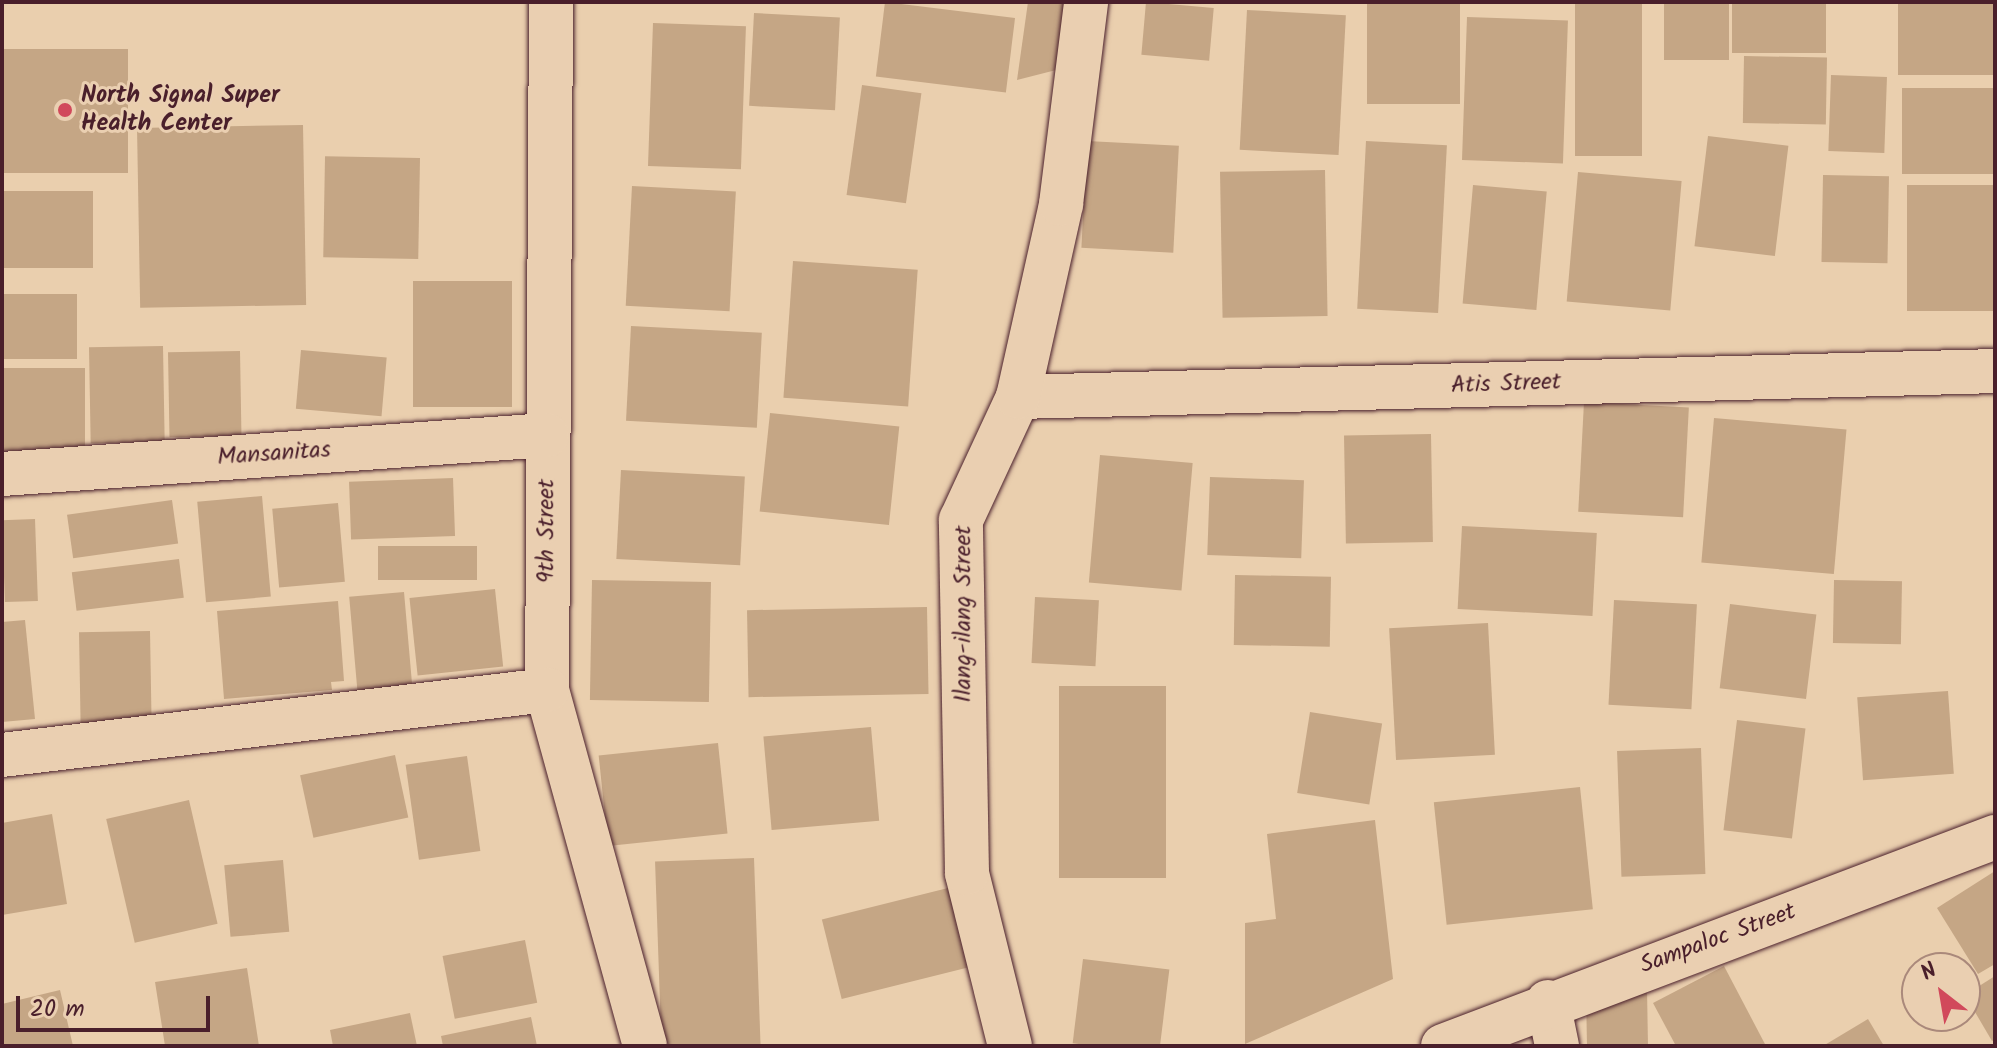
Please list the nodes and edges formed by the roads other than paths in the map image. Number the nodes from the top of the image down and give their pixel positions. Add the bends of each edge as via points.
1 (551, 2) edge
2 (1086, 2) edge
3 (1995, 371) edge
4 (1018, 397) junction
5 (547, 435) junction
6 (2, 474) edge
7 (547, 690) junction
8 (2, 755) edge
9 (1995, 837) edge
10 (1548, 1002) junction
11 (645, 1046) edge
12 (1010, 1046) edge
13 (1443, 1046) edge
14 (1557, 1046) edge

1 - 5 street, 9th Street
2 - 4 street, Ilang-ilang Street via 1061,204
3 - 4 street, Atis Street
4 - 12 street, Ilang-ilang Street via 961,520 967,873
5 - 6 street, Mansanitas
5 - 7 street, 9th Street
7 - 8 street
7 - 11 street, 9th Street
9 - 10 street, Sampaloc Street
10 - 13 street, Sampaloc Street
10 - 14 street

